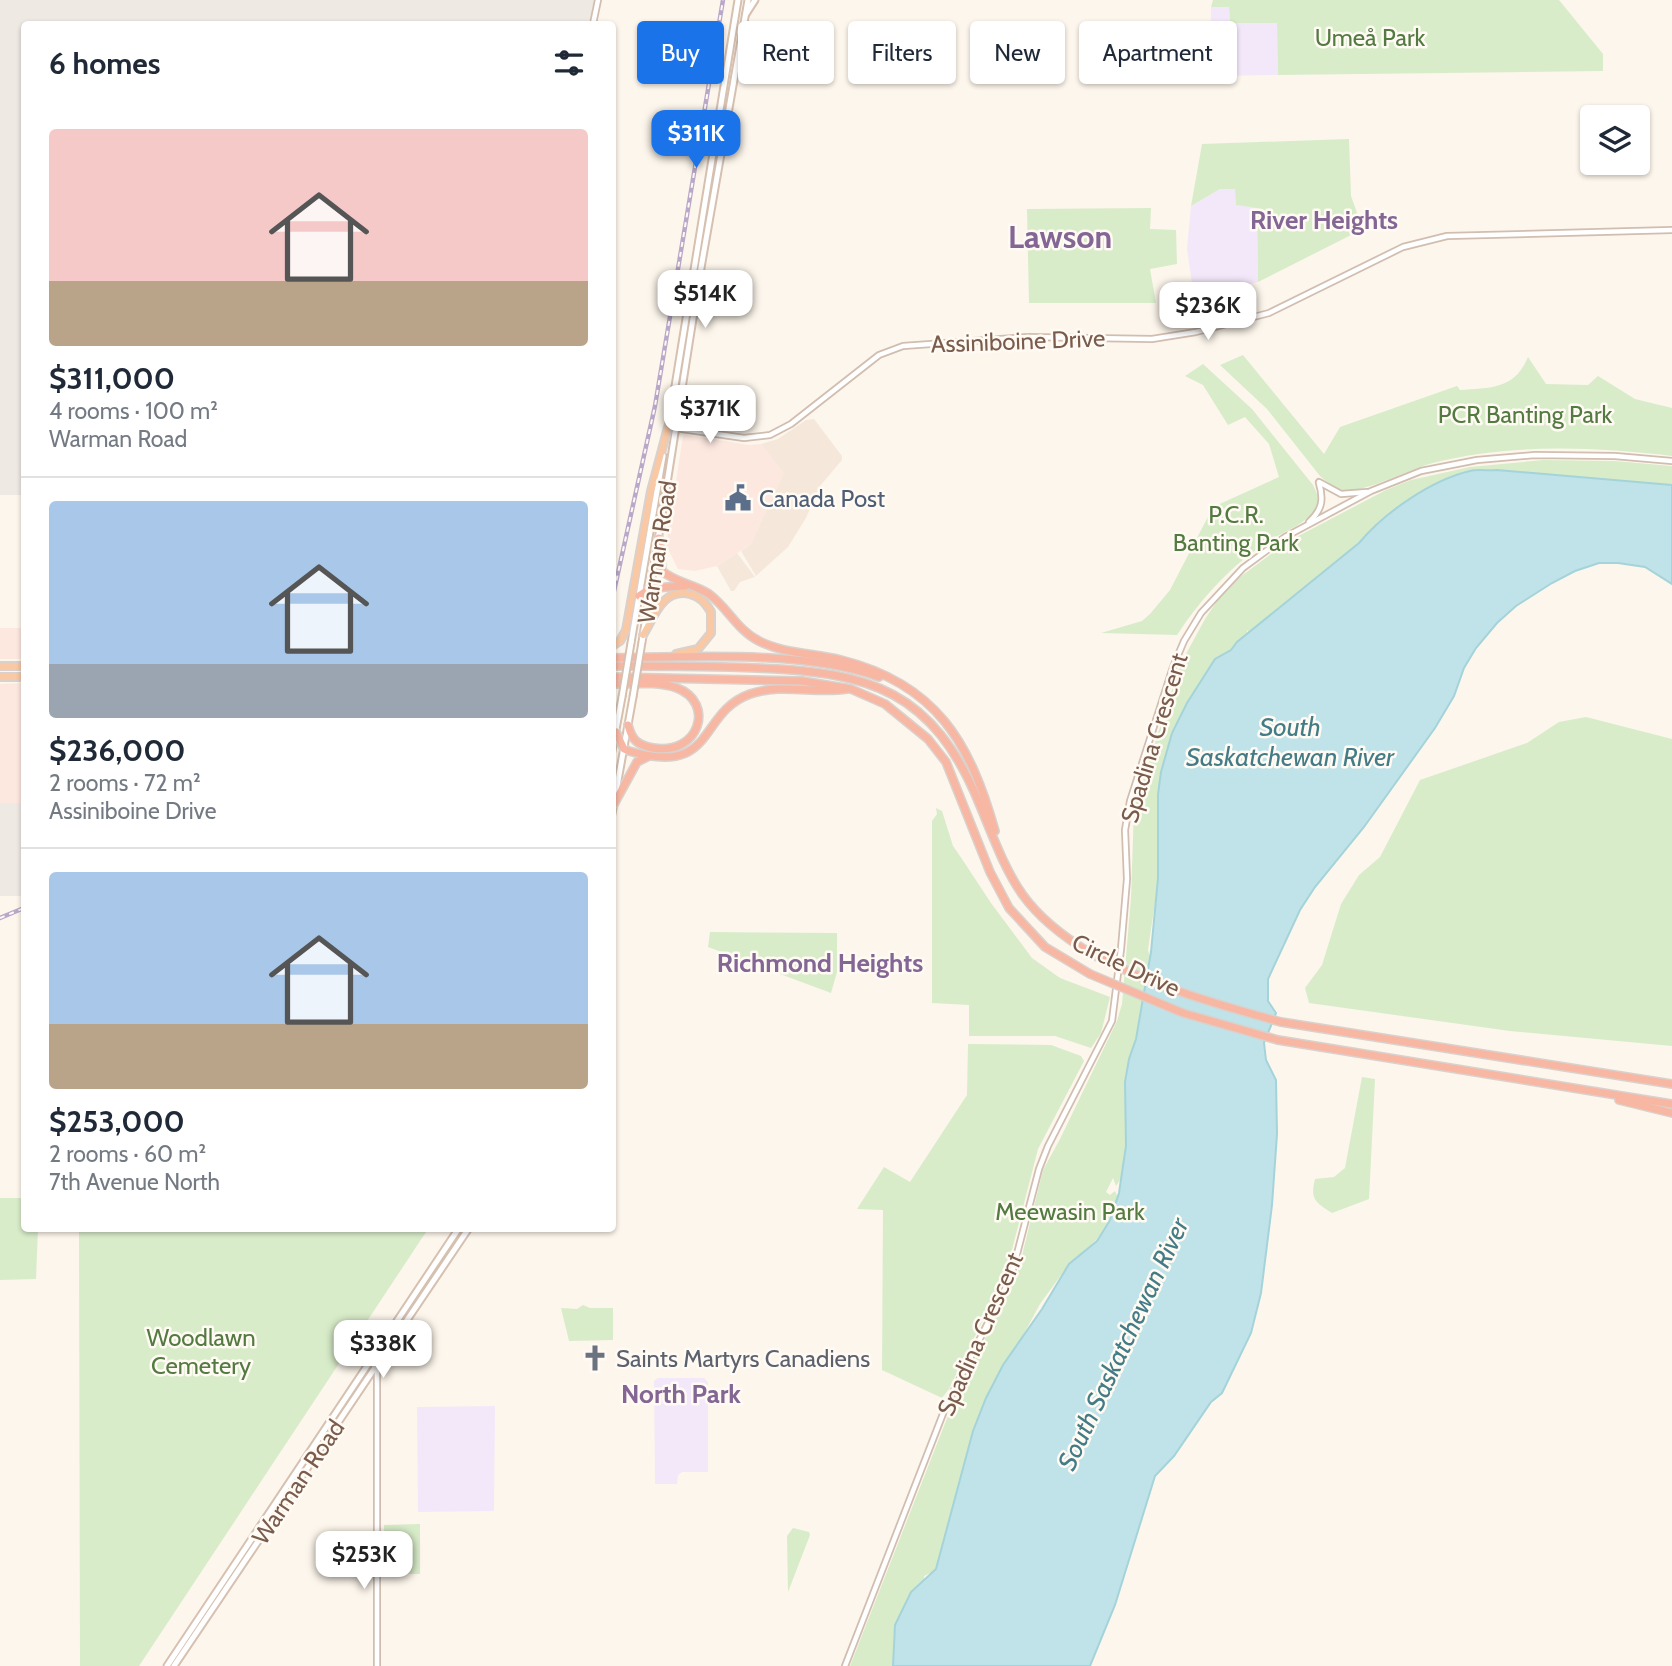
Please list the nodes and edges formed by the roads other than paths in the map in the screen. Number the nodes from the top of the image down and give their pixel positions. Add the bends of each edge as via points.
1 (598, 0) edge
2 (738, 0) edge
3 (748, 0) edge
4 (755, 0) edge
5 (744, 17) junction
6 (594, 21) edge
7 (728, 55) junction
8 (726, 117) junction
9 (1672, 230) edge
10 (668, 427) junction
11 (677, 428) junction
12 (1672, 461) edge
13 (1371, 491) junction
14 (1301, 528) junction
15 (659, 538) junction
16 (696, 587) junction
17 (651, 588) junction
18 (639, 596) junction
19 (643, 639) junction
20 (616, 644) edge
21 (616, 658) edge
22 (616, 658) edge
23 (0, 666) edge
24 (21, 666) edge
25 (616, 666) edge
26 (0, 677) edge
27 (21, 677) edge
28 (616, 677) edge
29 (616, 684) edge
30 (906, 687) junction
31 (851, 689) junction
32 (628, 725) junction
33 (616, 732) joint
34 (624, 749) junction
35 (653, 756) junction
36 (616, 793) edge
37 (616, 800) edge
38 (1005, 866) junction
39 (1672, 1084) edge
40 (1595, 1092) junction
41 (1672, 1104) edge
42 (1672, 1113) edge
43 (456, 1232) edge
44 (466, 1232) edge
45 (372, 1360) junction
46 (376, 1366) junction
47 (167, 1666) edge
48 (174, 1666) edge
49 (377, 1666) edge
50 (845, 1666) edge

1 - 6 street
2 - 7 main road, Warman Road
3 - 5 main road, Warman Road
4 - 5 main road
5 - 8 main road, Warman Road
7 - 8 main road
7 - 10 main road, Warman Road
8 - 11 main road, Warman Road
9 - 11 street, Assiniboine Drive via 1447,236 1403,247 1269,313 1196,332 1152,339 1028,337 903,346 879,355 791,424 770,435 744,438
10 - 11 street, Assiniboine Drive
10 - 18 main road, Warman Road
10 - 20 highway via 651,491 626,630
11 - 15 main road, Warman Road
12 - 13 street, Spadina Crescent via 1579,455 1496,458 1438,467
13 - 14 street, Spadina Crescent
13 - 14 street via 1341,494 1319,482 1320,510
14 - 50 street, Spadina Crescent via 1263,552 1221,589 1181,648 1127,818 1125,898 1112,1021 1043,1158 1011,1277 946,1406
15 - 16 highway via 662,571
15 - 17 main road, Warman Road
16 - 17 highway
16 - 30 highway via 760,642 852,662
17 - 18 highway
17 - 19 main road, Warman Road
18 - 33 main road, Warman Road, bridge
19 - 22 highway via 660,605 673,594 699,597 712,615 710,636 693,651
19 - 32 main road, Warman Road, bridge
21 - 30 highway via 812,662 863,671
23 - 24 highway
25 - 38 highway, Circle Drive via 814,671 862,680 885,690 928,719 956,755
26 - 27 highway
28 - 31 highway, Circle Drive via 761,678
29 - 32 highway via 674,688 687,694 697,709 695,733 672,749 639,744
30 - 38 highway via 931,706 974,765
31 - 35 highway via 751,694 727,709 692,750 672,757
31 - 40 highway, Circle Drive, bridge via 885,705 928,739 946,762 1009,908 1045,947 1090,974 1183,1013 1278,1040
32 - 34 main road, Warman Road
33 - 34 highway
34 - 35 highway
34 - 36 main road, Warman Road
35 - 37 highway via 637,762
38 - 39 highway, Circle Drive, bridge via 1040,917 1090,953 1186,994 1280,1021
40 - 41 highway, Circle Drive
40 - 42 highway
43 - 45 main road, Warman Road
44 - 46 main road, Warman Road
45 - 46 street
45 - 47 main road, Warman Road
46 - 48 main road, Warman Road
46 - 49 street

